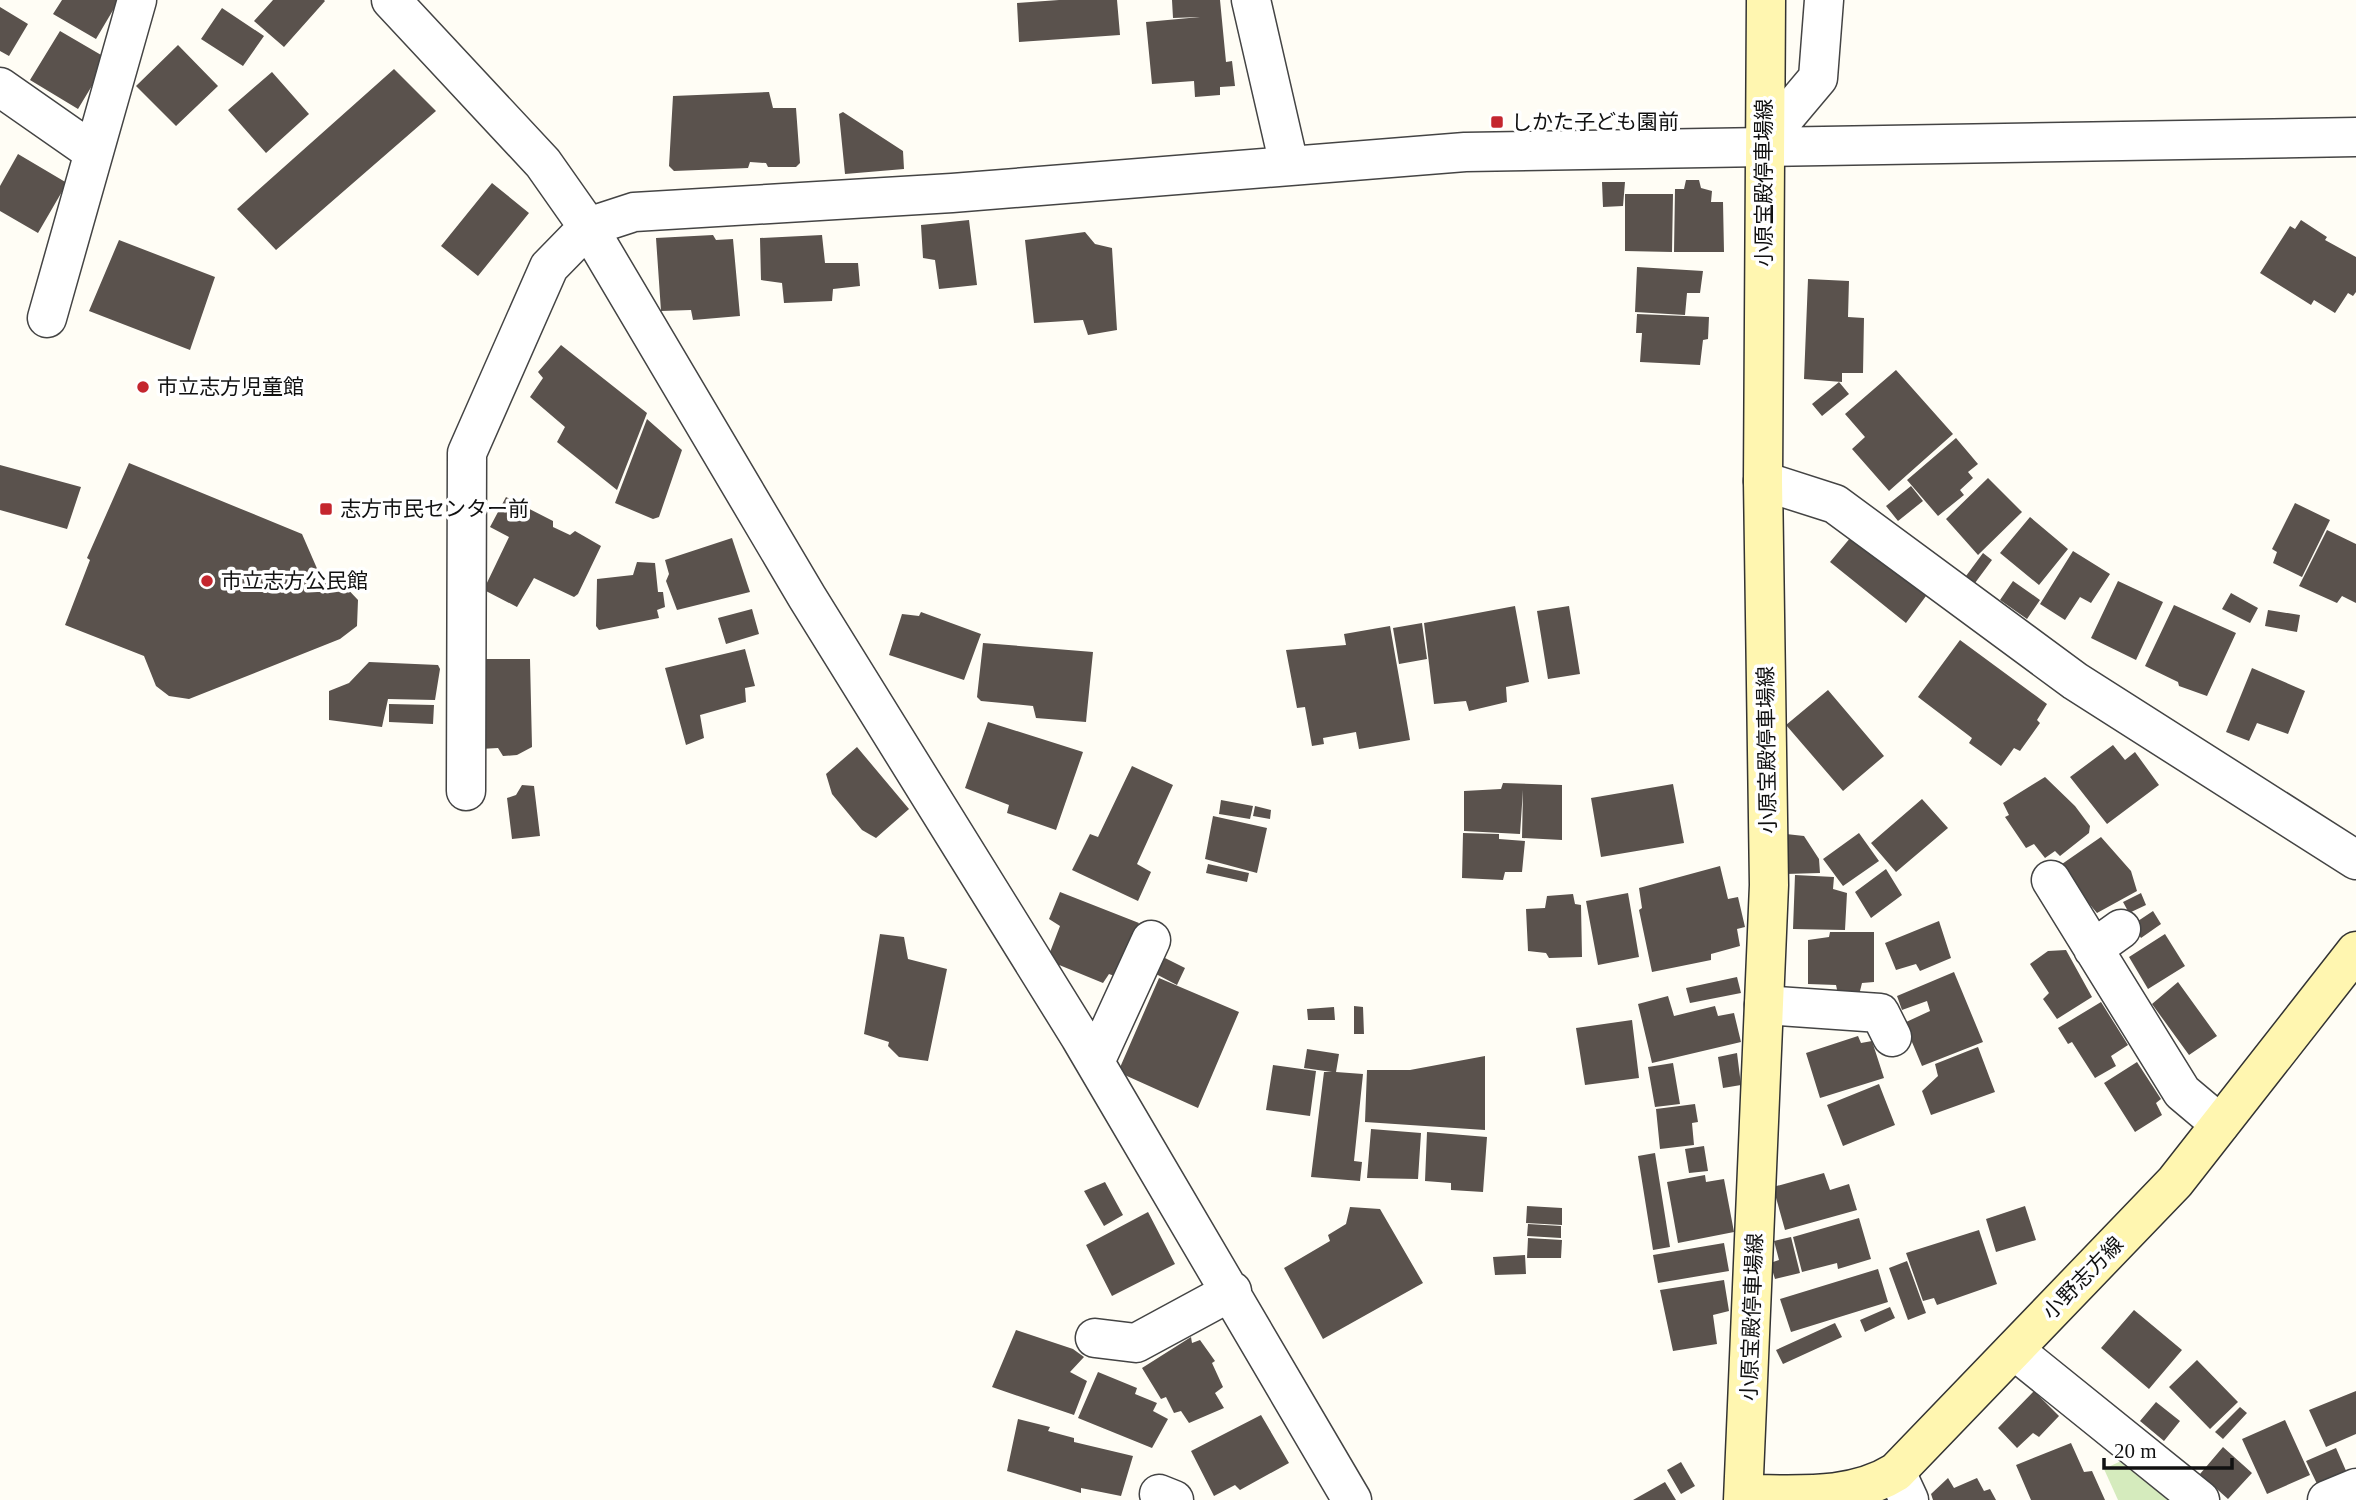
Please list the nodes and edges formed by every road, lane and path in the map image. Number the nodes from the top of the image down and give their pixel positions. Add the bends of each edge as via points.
1 (137, 0) edge
2 (391, 0) edge
3 (1251, 0) edge
4 (1766, 0) edge
5 (1824, 0) edge
6 (0, 87) edge
7 (2356, 137) edge
8 (1764, 143) junction
9 (93, 152) junction
10 (1289, 165) junction
11 (588, 227) junction
12 (47, 318) dead end
13 (1763, 481) junction
14 (466, 791) dead end
15 (2356, 860) edge
16 (2051, 880) dead end
17 (1151, 940) dead end
18 (2356, 951) edge
19 (1764, 1005) junction
20 (1892, 1037) dead end
21 (1095, 1062) junction
22 (2220, 1124) junction
23 (1232, 1291) junction
24 (1095, 1338) dead end
25 (2014, 1350) junction
26 (1903, 1486) edge
27 (2356, 1488) edge
28 (1744, 1497) edge
29 (1352, 1500) edge
30 (2200, 1500) edge
31 (2327, 1500) edge

1 - 9 street
2 - 11 street via 543,163
3 - 10 street
4 - 8 main road, 小原宝殿停車場線
5 - 8 street via 1818,78
6 - 9 street
7 - 8 street
8 - 10 street via 1465,152
8 - 13 main road, 小原宝殿停車場線
9 - 12 street
10 - 11 street via 952,193 634,212
11 - 14 street via 549,267 467,453
11 - 21 street via 807,597
13 - 15 street via 1835,505 2076,681
13 - 19 main road, 小原宝殿停車場線 via 1769,885
16 - 22 street via 2107,939 2182,1092
17 - 21 street
18 - 22 main road, 小野志方線
19 - 20 street via 1880,1013
19 - 28 main road, 小原宝殿停車場線
21 - 23 street
22 - 25 main road, 小野志方線 via 2175,1182
23 - 24 street via 1136,1343
23 - 29 street
25 - 26 main road, 小野志方線
25 - 30 street
26 - 28 main road, 小野志方線 via 1877,1485 1839,1495
27 - 31 street

